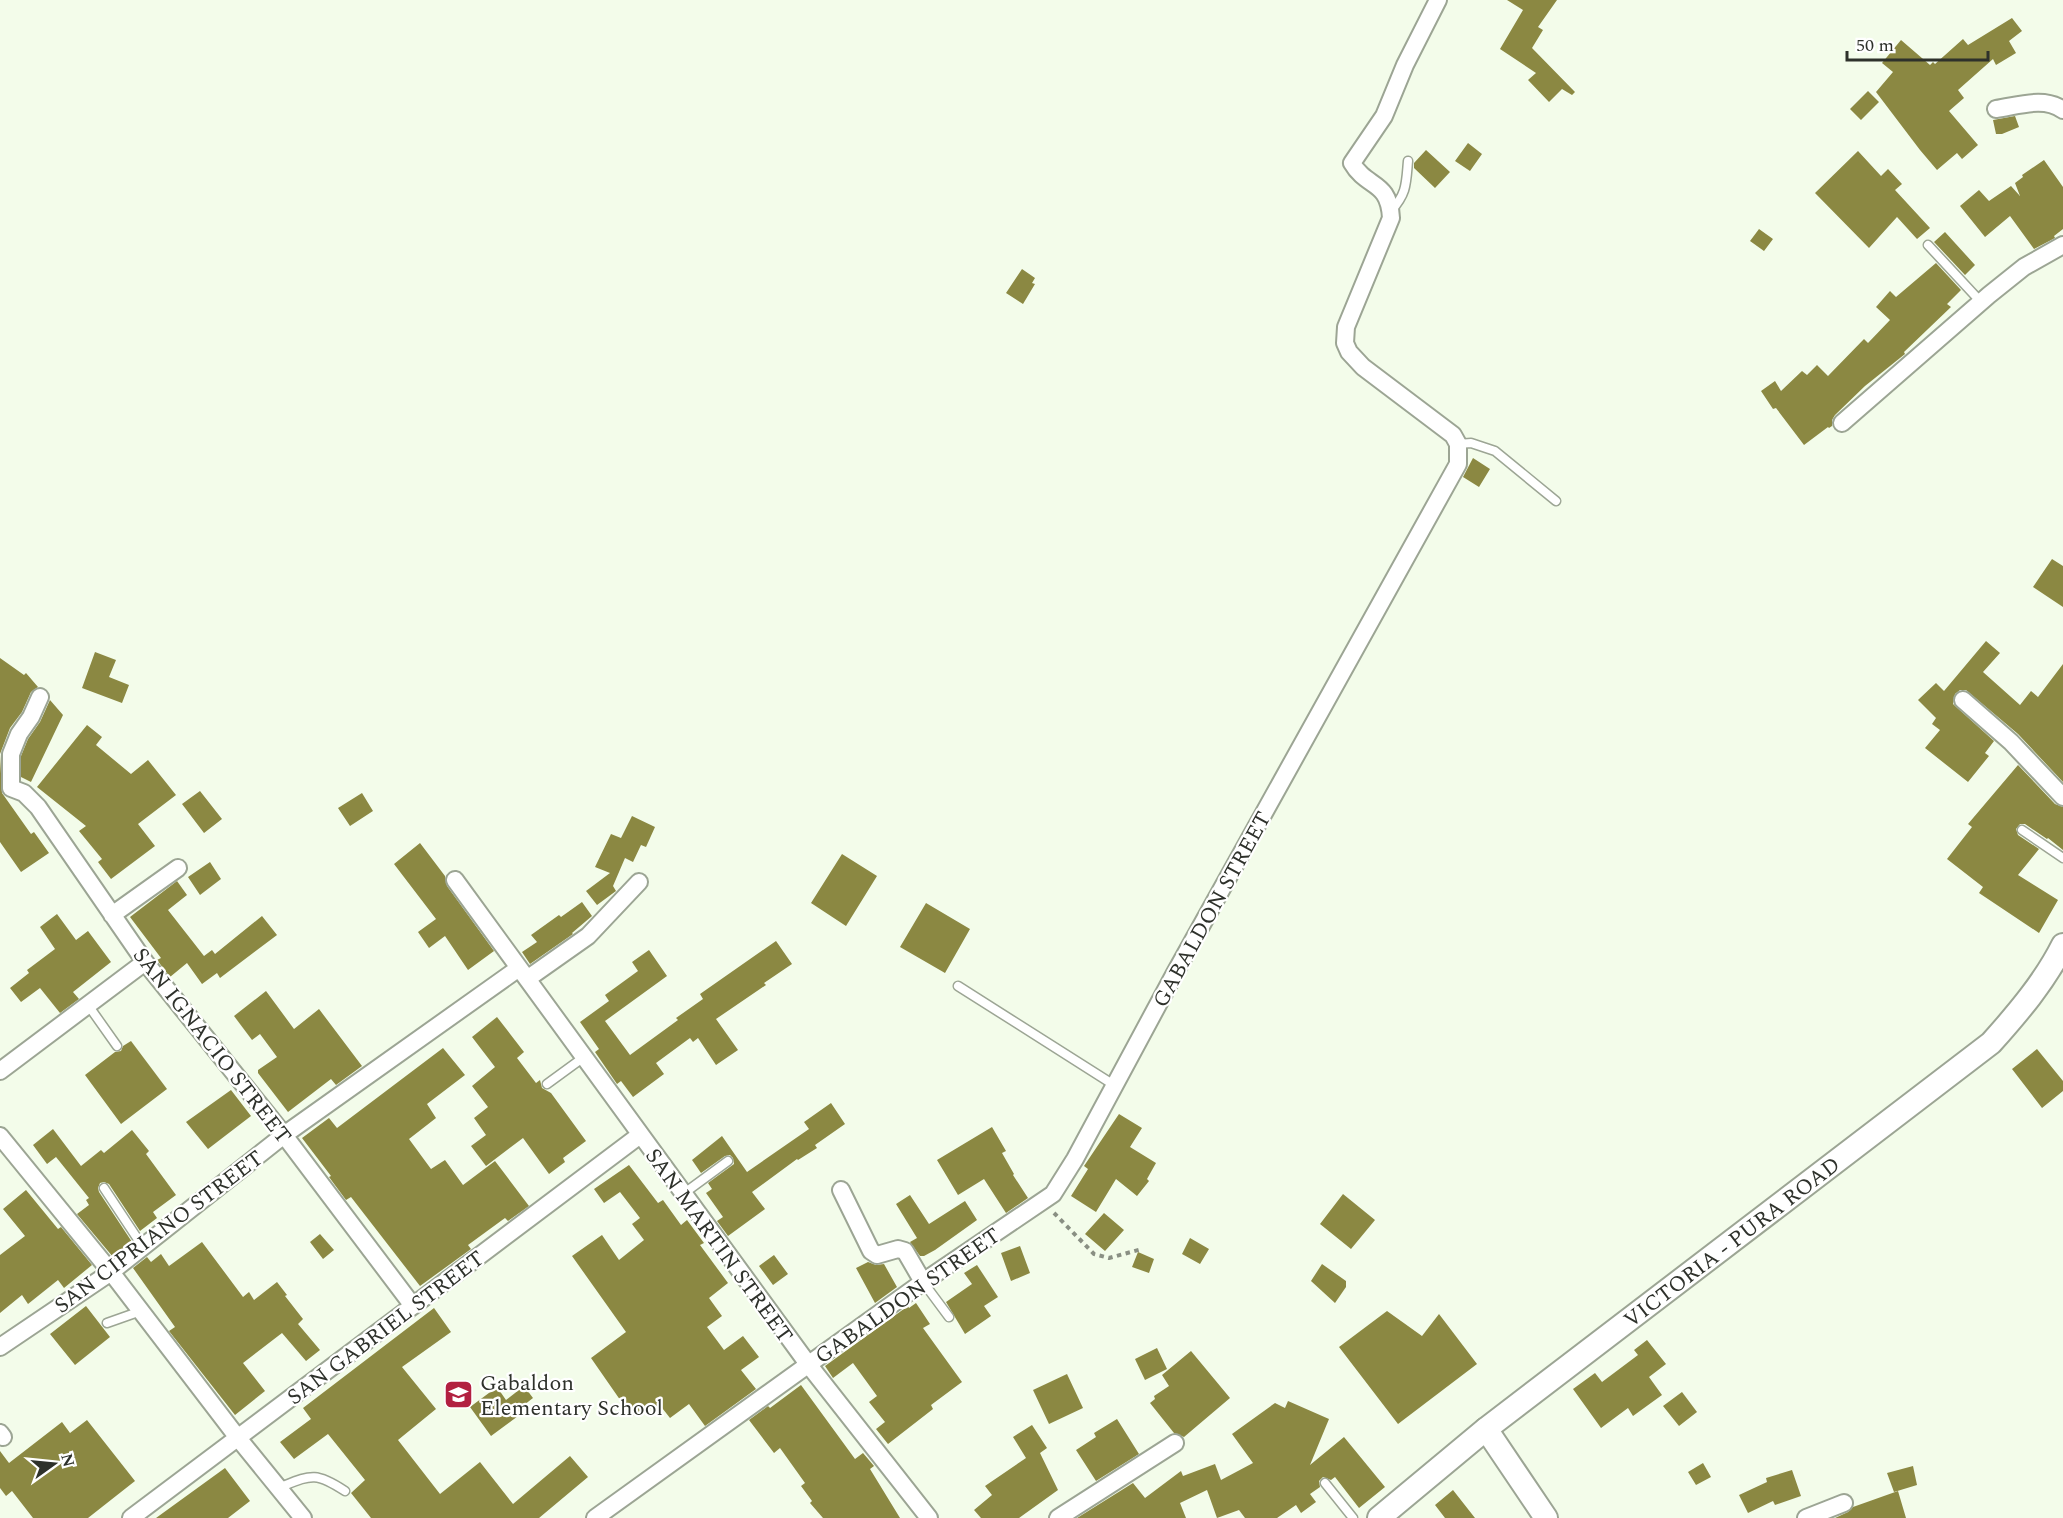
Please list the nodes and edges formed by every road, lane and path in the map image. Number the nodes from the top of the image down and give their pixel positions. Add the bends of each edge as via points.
1 (1438, 0) edge
2 (1996, 109) dead end
3 (2063, 110) edge
4 (1408, 160) dead end
5 (1390, 212) junction
6 (1928, 245) dead end
7 (2063, 245) edge
8 (1981, 302) junction
9 (1842, 423) dead end
10 (1458, 444) junction
11 (1556, 501) dead end
12 (40, 697) dead end
13 (1963, 700) dead end
14 (6, 789) edge
15 (2063, 797) edge
16 (2022, 830) dead end
17 (2063, 858) edge
18 (178, 868) dead end
19 (455, 880) dead end
20 (639, 882) dead end
21 (112, 915) junction
22 (2061, 954) edge
23 (146, 962) junction
24 (523, 973) junction
25 (958, 986) dead end
26 (88, 1005) junction
27 (117, 1046) dead end
28 (584, 1057) junction
29 (0, 1071) edge
30 (547, 1084) dead end
31 (1114, 1086) junction
32 (284, 1135) junction
33 (639, 1135) junction
34 (0, 1136) edge
35 (728, 1161) dead end
36 (104, 1188) dead end
37 (841, 1190) dead end
38 (683, 1194) junction
39 (1043, 1202) junction
40 (142, 1247) junction
41 (1142, 1249) dead end
42 (111, 1272) junction
43 (923, 1282) junction
44 (413, 1306) junction
45 (141, 1311) junction
46 (950, 1317) dead end
47 (107, 1323) dead end
48 (0, 1347) edge
49 (808, 1365) junction
50 (1486, 1430) junction
51 (237, 1438) junction
52 (1175, 1443) dead end
53 (1325, 1483) dead end
54 (278, 1488) junction
55 (345, 1491) dead end
56 (1844, 1503) dead end
57 (131, 1518) edge
58 (303, 1518) edge
59 (595, 1518) edge
60 (929, 1518) edge
61 (1058, 1518) edge
62 (1353, 1518) edge
63 (1379, 1518) edge
64 (1546, 1518) edge
65 (1806, 1518) edge

1 - 5 street via 1384,116 1352,163 1384,192
2 - 3 street via 2044,102
4 - 5 lane via 1406,188
5 - 10 street via 1391,219 1346,327 1345,343 1363,367 1453,435
6 - 8 lane
7 - 8 street via 2024,267
8 - 9 street
10 - 11 lane via 1482,445 1495,451
10 - 31 street, GABALDON STREET via 1458,464
12 - 14 street via 18,734
13 - 15 street via 2011,742
14 - 21 street, SAN IGNACIO STREET via 24,793 38,807
16 - 17 lane
18 - 21 street
19 - 24 street, SAN MARTIN STREET
20 - 24 street, SAN CIPRIANO STREET via 588,936
21 - 23 street, SAN IGNACIO STREET
22 - 50 main road, VICTORIA - PURA ROAD via 1992,1043
23 - 26 street
23 - 32 street, SAN IGNACIO STREET
24 - 28 street, SAN MARTIN STREET
24 - 32 street, SAN CIPRIANO STREET
25 - 31 lane
26 - 27 lane
26 - 29 street
28 - 30 lane
28 - 33 street, SAN MARTIN STREET
31 - 39 street, GABALDON STREET via 1053,1194
32 - 40 street, SAN CIPRIANO STREET
32 - 44 street, SAN IGNACIO STREET
33 - 38 street, SAN MARTIN STREET
33 - 44 street, SAN GABRIEL STREET
34 - 42 street
35 - 38 lane
36 - 40 lane
37 - 43 street via 871,1251 877,1255 905,1251
38 - 49 street, SAN MARTIN STREET
39 - 41 path via 1094,1254 1109,1258
39 - 43 street, GABALDON STREET
40 - 42 street, SAN CIPRIANO STREET
42 - 45 street
42 - 48 street, SAN CIPRIANO STREET
43 - 46 lane
43 - 49 street, GABALDON STREET
44 - 51 street, SAN GABRIEL STREET
45 - 47 lane
45 - 51 street
49 - 59 street, GABALDON STREET
49 - 60 street, SAN MARTIN STREET
50 - 63 main road, VICTORIA - PURA ROAD
50 - 64 main road
51 - 54 street
51 - 57 street, SAN GABRIEL STREET
52 - 61 street
53 - 62 lane
54 - 55 lane via 306,1477 325,1478
54 - 58 street
56 - 65 street

